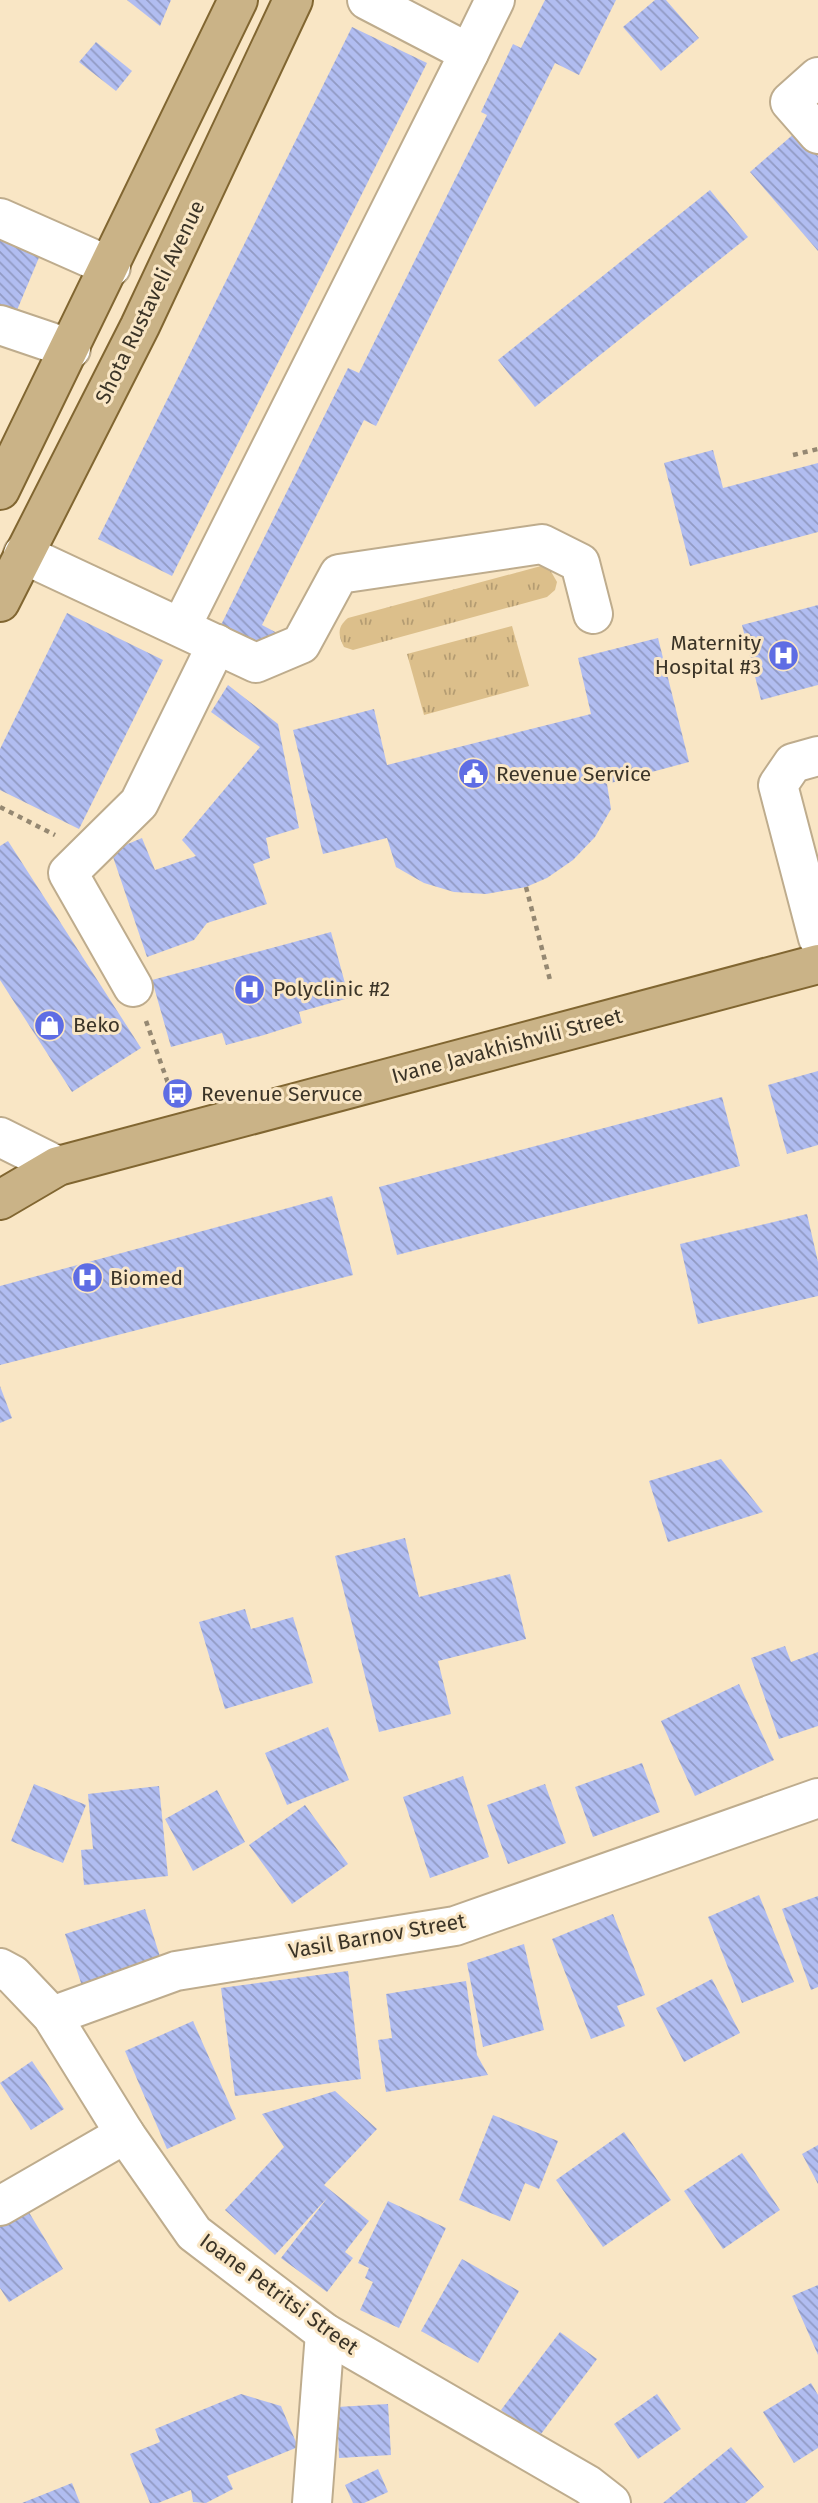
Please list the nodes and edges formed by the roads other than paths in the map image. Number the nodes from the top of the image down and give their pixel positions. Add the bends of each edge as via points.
1 (238, 0) edge
2 (293, 0) edge
3 (367, 0) edge
4 (495, 0) edge
5 (469, 53) junction
6 (818, 77) edge
7 (818, 134) edge
8 (0, 218) edge
9 (111, 267) junction
10 (0, 325) edge
11 (71, 349) junction
12 (0, 490) edge
13 (23, 554) junction
14 (0, 601) edge
15 (593, 614) dead end
16 (181, 627) junction
17 (217, 644) junction
18 (818, 756) edge
19 (818, 938) edge
20 (818, 964) edge
21 (134, 987) road end
22 (0, 1137) edge
23 (58, 1166) junction
24 (0, 1172) edge
25 (0, 1200) edge
26 (818, 1798) edge
27 (0, 1968) edge
28 (52, 2016) junction
29 (125, 2134) junction
30 (0, 2206) edge
31 (325, 2333) junction
32 (312, 2503) edge
33 (611, 2503) edge

1 - 9 main road
2 - 13 main road, Shota Rustaveli Avenue via 140,326
3 - 5 street
4 - 5 street
5 - 16 street
6 - 7 street via 790,102
8 - 9 street
9 - 11 main road
10 - 11 street
11 - 12 main road
13 - 14 main road, Shota Rustaveli Avenue
13 - 16 street
15 - 17 street via 580,563 542,544 339,574 301,644 256,663
16 - 17 street
17 - 21 street via 139,803 68,873
18 - 19 street via 793,762 778,785
20 - 23 main road, Ivane Javakhishvili Street
22 - 23 street
23 - 24 main road
23 - 25 main road, Ivane Javakhishvili Street
26 - 28 street, Vasil Barnov Street via 455,1926 176,1971
27 - 28 street, Ioane Petritsi Street
28 - 29 street, Ioane Petritsi Street
29 - 30 street
29 - 31 street, Ioane Petritsi Street via 194,2232
31 - 32 street
31 - 33 street, Ioane Petritsi Street via 588,2485

